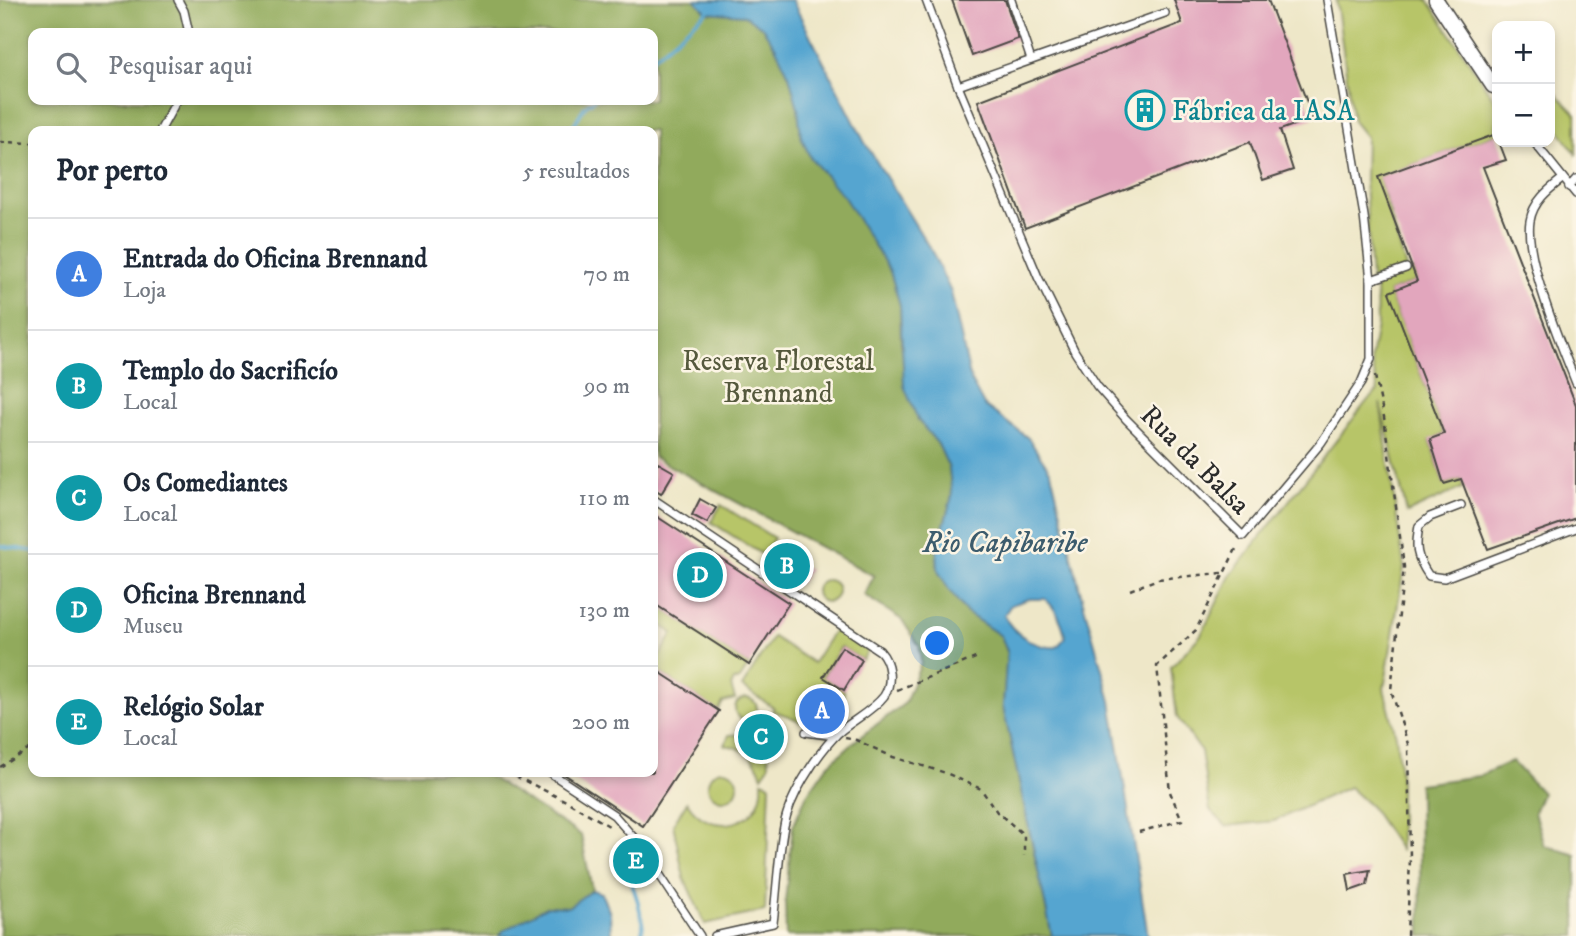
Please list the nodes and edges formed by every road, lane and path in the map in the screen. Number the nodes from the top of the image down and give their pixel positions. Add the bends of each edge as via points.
1 (178, 0) edge
2 (926, 0) edge
3 (1011, 0) edge
4 (1327, 0) edge
5 (1436, 0) edge
6 (1165, 13) dead end
7 (188, 28) edge
8 (1031, 60) junction
9 (1492, 84) edge
10 (958, 86) junction
11 (174, 105) edge
12 (163, 126) edge
13 (0, 142) edge
14 (28, 144) edge
15 (1538, 147) edge
16 (1562, 179) junction
17 (1576, 179) edge
18 (1569, 187) junction
19 (1576, 194) edge
20 (1406, 268) dead end
21 (1371, 280) junction
22 (1371, 359) junction
23 (1576, 383) edge
24 (658, 502) edge
25 (1461, 505) dead end
26 (1576, 528) edge
27 (1243, 536) junction
28 (1223, 573) junction
29 (1130, 590) dead end
30 (978, 657) dead end
31 (884, 695) junction
32 (807, 732) dead end
33 (835, 736) junction
34 (28, 750) edge
35 (0, 767) edge
36 (517, 777) edge
37 (557, 777) edge
38 (610, 826) dead end
39 (1139, 831) dead end
40 (1024, 856) dead end
41 (700, 936) edge
42 (715, 936) edge
43 (1408, 936) edge

1 - 7 lane
2 - 10 lane, Rua da Balsa
3 - 8 lane
4 - 21 lane, Rua da Balsa
5 - 9 street
6 - 8 lane
8 - 10 lane
10 - 27 lane, Rua da Balsa via 1038,277 1075,352 1097,386
11 - 12 lane
13 - 14 path
15 - 16 lane
16 - 18 lane
16 - 23 lane via 1534,207 1530,242
17 - 18 lane
18 - 19 lane
20 - 21 lane
21 - 22 lane, Rua da Balsa
22 - 27 lane, Rua da Balsa via 1357,391 1321,443
22 - 43 path via 1384,417 1404,567 1391,690 1408,744
24 - 31 lane via 880,650 889,669
25 - 26 lane via 1419,526 1419,561 1429,576 1444,578
27 - 28 path
28 - 29 path via 1158,579
28 - 39 path via 1196,630 1157,666 1170,792 1182,820
30 - 31 path
31 - 33 lane
32 - 33 lane
33 - 40 path via 981,789 997,812 1024,835
33 - 42 lane via 793,798 784,825 773,923
34 - 35 path
36 - 38 path
37 - 41 lane via 614,815 640,845

